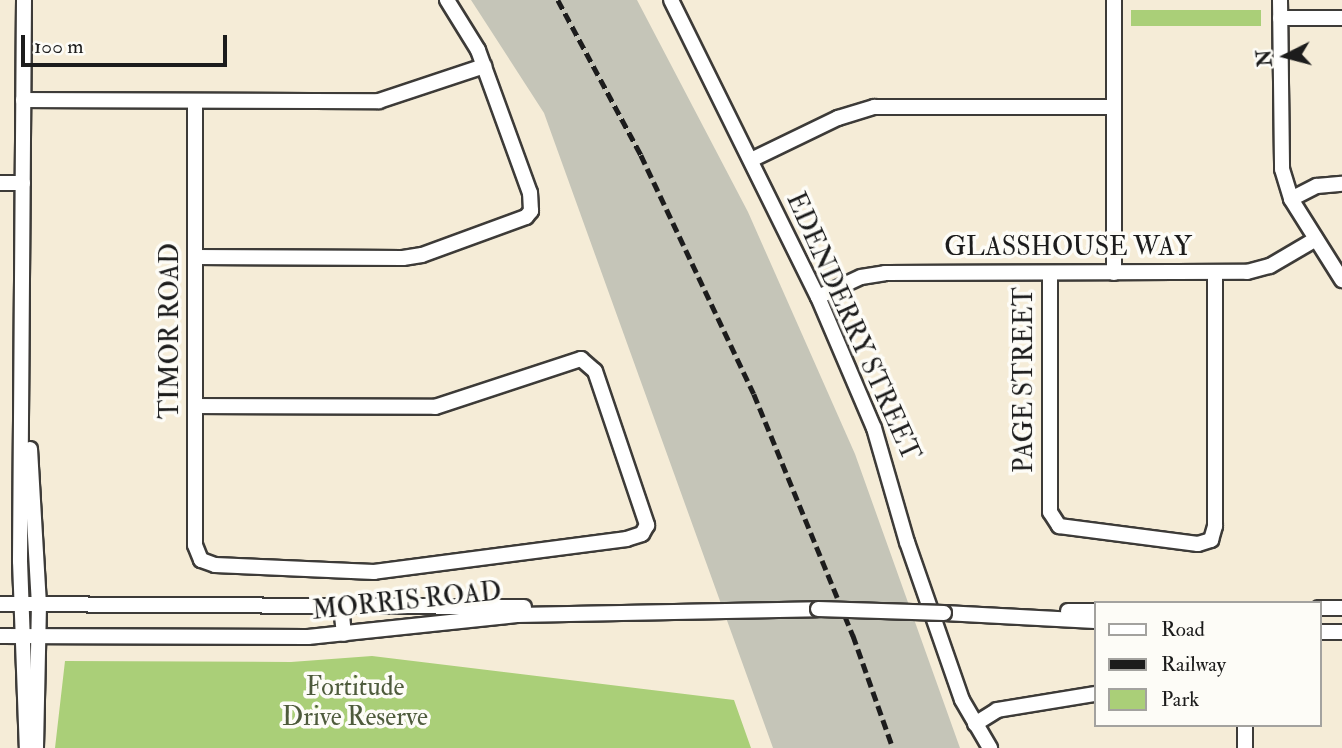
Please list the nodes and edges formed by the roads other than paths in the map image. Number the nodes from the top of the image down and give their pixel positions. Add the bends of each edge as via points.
1 (24, 0) edge
2 (447, 0) edge
3 (671, 0) edge
4 (1114, 0) edge
5 (1280, 0) edge
6 (1280, 18) junction
7 (1342, 18) edge
8 (484, 66) junction
9 (23, 100) junction
10 (195, 101) junction
11 (1114, 107) junction
12 (751, 160) junction
13 (0, 183) edge
14 (23, 183) junction
15 (1342, 184) edge
16 (1292, 199) junction
17 (1316, 239) junction
18 (195, 257) junction
19 (1050, 273) junction
20 (1114, 273) junction
21 (1216, 273) junction
22 (1342, 280) edge
23 (818, 297) junction
24 (22, 375) junction
25 (195, 406) junction
26 (0, 604) edge
27 (22, 604) junction
28 (39, 604) junction
29 (341, 606) junction
30 (1321, 608) edge
31 (1342, 608) edge
32 (818, 609) junction
33 (1094, 611) edge
34 (944, 613) junction
35 (1094, 621) edge
36 (1321, 632) edge
37 (1342, 632) edge
38 (344, 634) junction
39 (0, 636) edge
40 (23, 636) junction
41 (39, 636) junction
42 (1094, 694) edge
43 (975, 724) junction
44 (1245, 727) edge
45 (27, 748) edge
46 (36, 748) edge
47 (990, 748) edge
48 (1245, 748) edge

1 - 9 street
2 - 8 street
3 - 12 street, EDENDERRY STREET
4 - 11 street
5 - 6 street
6 - 7 street
6 - 16 street via 1280,154
8 - 10 street via 379,101
8 - 18 street via 530,193 531,211 516,222 422,255
9 - 10 street
9 - 14 street
10 - 18 street, TIMOR ROAD
11 - 12 street via 874,107 838,118
11 - 20 street
12 - 23 street, EDENDERRY STREET
13 - 14 street
14 - 24 street
15 - 16 street via 1317,186
16 - 17 street
17 - 21 street, GLASSHOUSE WAY via 1262,268
17 - 22 street
18 - 25 street, TIMOR ROAD
19 - 20 street, GLASSHOUSE WAY
19 - 21 street, PAGE STREET via 1050,512 1059,526 1198,544 1211,540 1215,526
19 - 23 street, GLASSHOUSE WAY via 885,273 861,277
20 - 21 street, GLASSHOUSE WAY
23 - 43 street, EDENDERRY STREET via 874,428 907,542
24 - 27 street
24 - 28 street via 36,507
25 - 25 street, TIMOR ROAD via 195,545 201,560 215,565 374,572 444,566 635,537 642,534 647,516 595,371 580,359 435,407
26 - 27 street, MORRIS ROAD
27 - 28 street, MORRIS ROAD
27 - 40 street
28 - 29 street, MORRIS ROAD
28 - 41 street
29 - 32 street, MORRIS ROAD
29 - 38 street
30 - 31 street
32 - 34 street, MORRIS ROAD, bridge
32 - 38 street, MORRIS ROAD via 517,615
33 - 34 street, MORRIS ROAD
34 - 35 street, MORRIS ROAD
36 - 37 street
38 - 41 street, MORRIS ROAD
39 - 40 street, MORRIS ROAD
40 - 41 street, MORRIS ROAD
40 - 45 street
41 - 46 street
42 - 43 street via 997,710
43 - 47 street, EDENDERRY STREET
44 - 48 street

